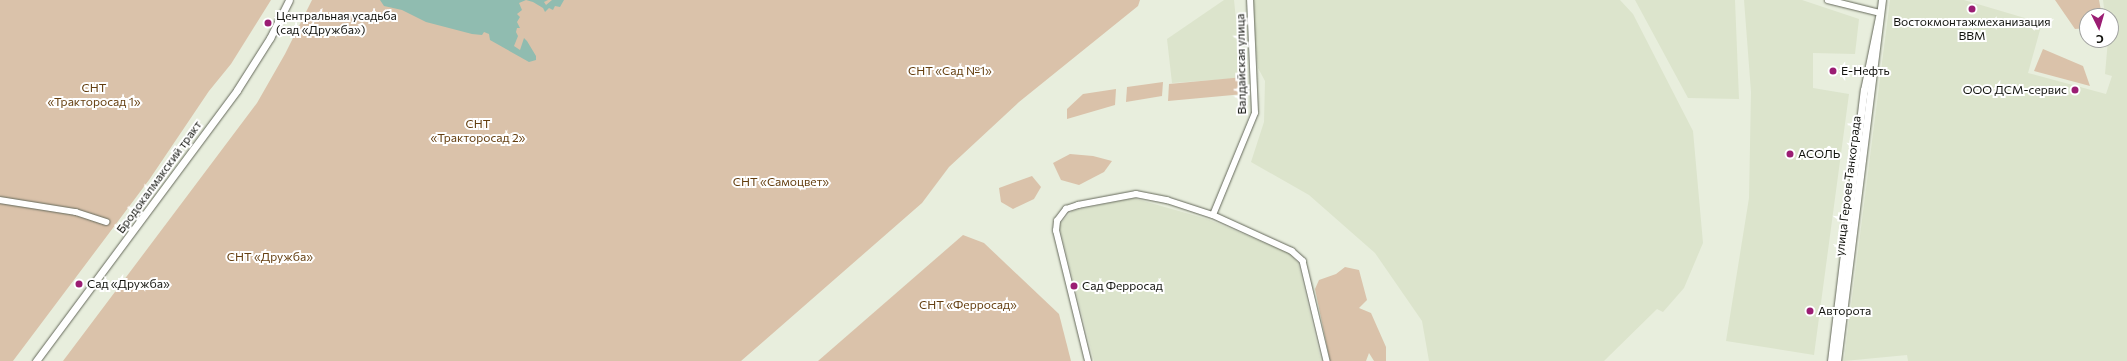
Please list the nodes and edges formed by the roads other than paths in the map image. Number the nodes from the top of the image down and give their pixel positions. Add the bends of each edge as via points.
1 (289, 0) edge
2 (1250, 0) edge
3 (1828, 0) edge
4 (1882, 0) edge
5 (1880, 13) junction
6 (0, 200) edge
7 (1213, 215) junction
8 (106, 222) dead end
9 (36, 361) edge
10 (1088, 361) edge
11 (1327, 361) edge
12 (1831, 361) edge
13 (1837, 361) edge

1 - 9 main road, Бродокалмакский тракт via 270,38 237,90
2 - 7 street, Валдайская улица via 1255,113
3 - 5 street
4 - 5 main road, улица Героев Танкограда
5 - 12 main road, улица Героев Танкограда via 1875,26 1864,90
5 - 13 main road, улица Героев Танкограда
6 - 8 street via 76,212
7 - 10 street via 1167,200 1136,194 1078,205 1060,214 1056,232
7 - 11 street via 1292,251 1303,262

